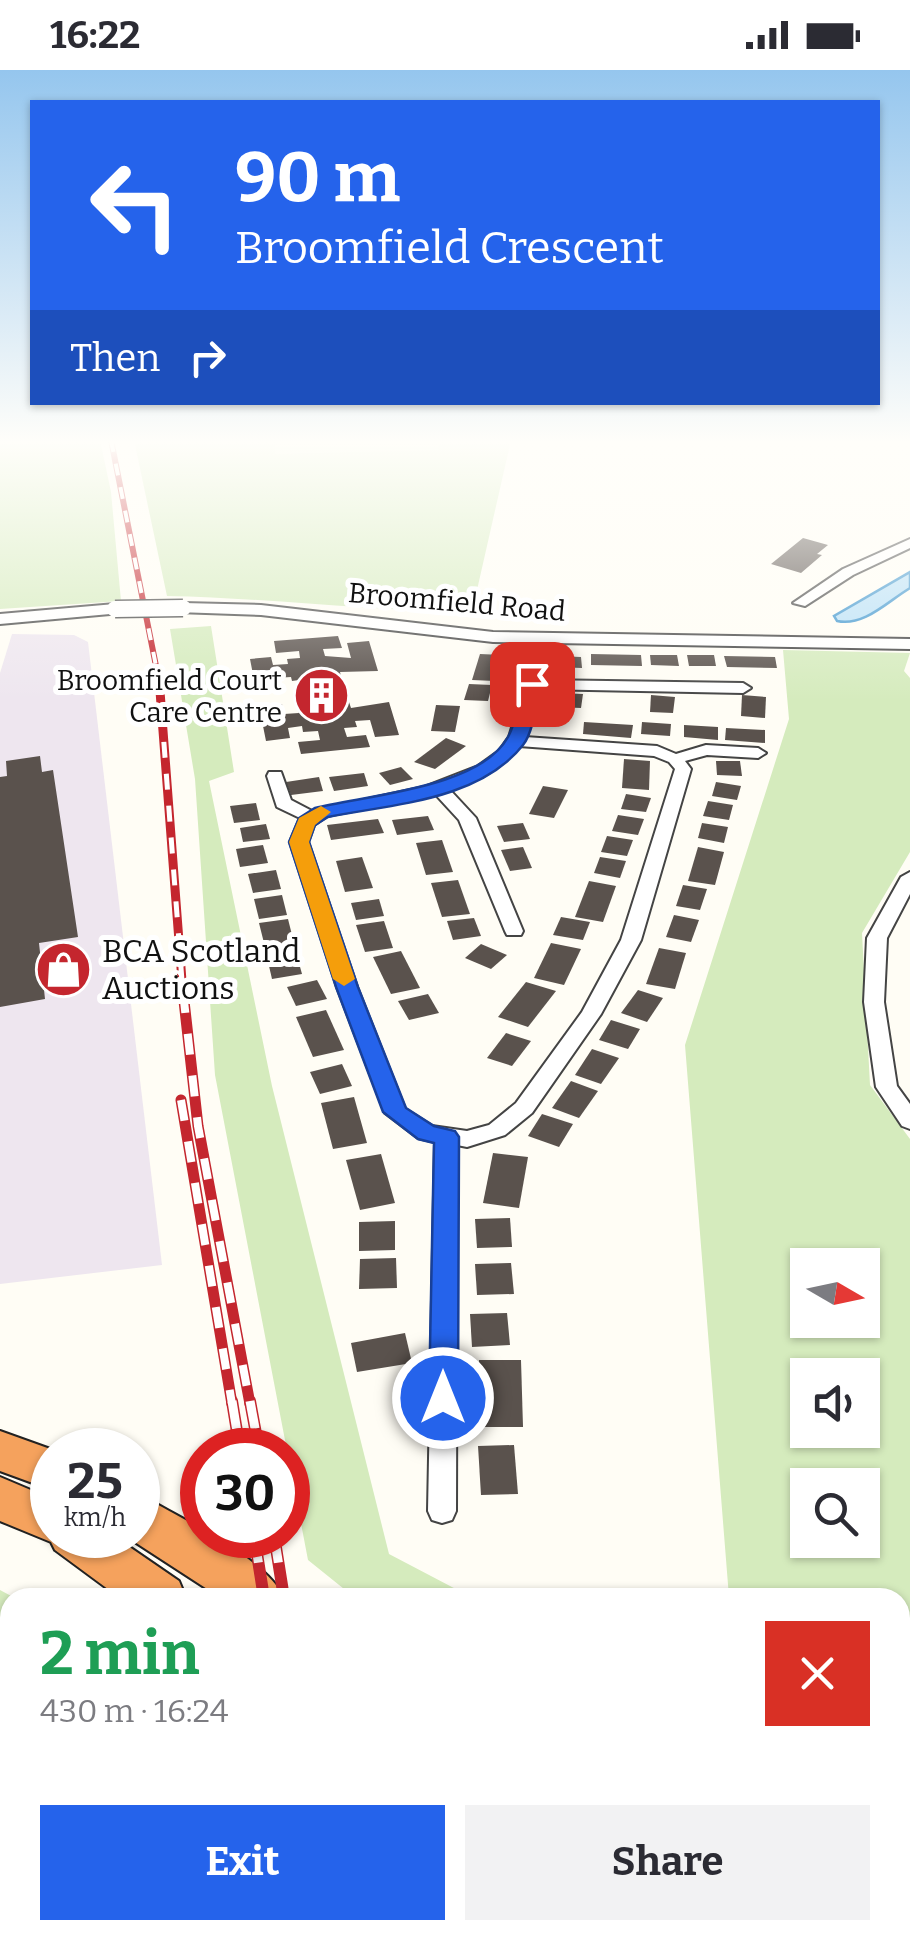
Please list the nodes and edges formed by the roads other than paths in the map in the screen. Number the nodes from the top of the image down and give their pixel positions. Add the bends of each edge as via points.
1 (910, 542) edge
2 (800, 603) dead end
3 (0, 619) edge
4 (537, 639) junction
5 (910, 644) edge
6 (532, 684) junction
7 (744, 688) dead end
8 (516, 741) junction
9 (758, 754) dead end
10 (675, 759) junction
11 (275, 776) dead end
12 (440, 789) junction
13 (313, 818) junction
14 (910, 876) edge
15 (514, 931) dead end
16 (910, 1121) edge
17 (446, 1137) junction
18 (0, 1451) edge
19 (30, 1462) edge
20 (0, 1498) edge
21 (442, 1510) dead end
22 (30, 1511) edge
23 (160, 1532) edge
24 (104, 1558) edge
25 (147, 1588) edge
26 (247, 1588) edge

1 - 2 street
3 - 4 street, Broomfield Road, bridge via 114,609 261,610
4 - 5 street, Broomfield Road
4 - 6 street
6 - 7 street
6 - 8 street
8 - 10 street via 656,751
8 - 12 street via 487,767
9 - 10 street via 706,750
10 - 17 street via 683,769 631,940 591,1014 524,1108 497,1130
11 - 13 street via 283,803
12 - 13 street
12 - 15 street via 467,818
13 - 17 street via 299,842 396,1112 426,1133
14 - 16 street via 877,938 874,1002 887,1086
17 - 21 street
18 - 19 highway
20 - 22 highway
23 - 26 highway
24 - 25 highway

